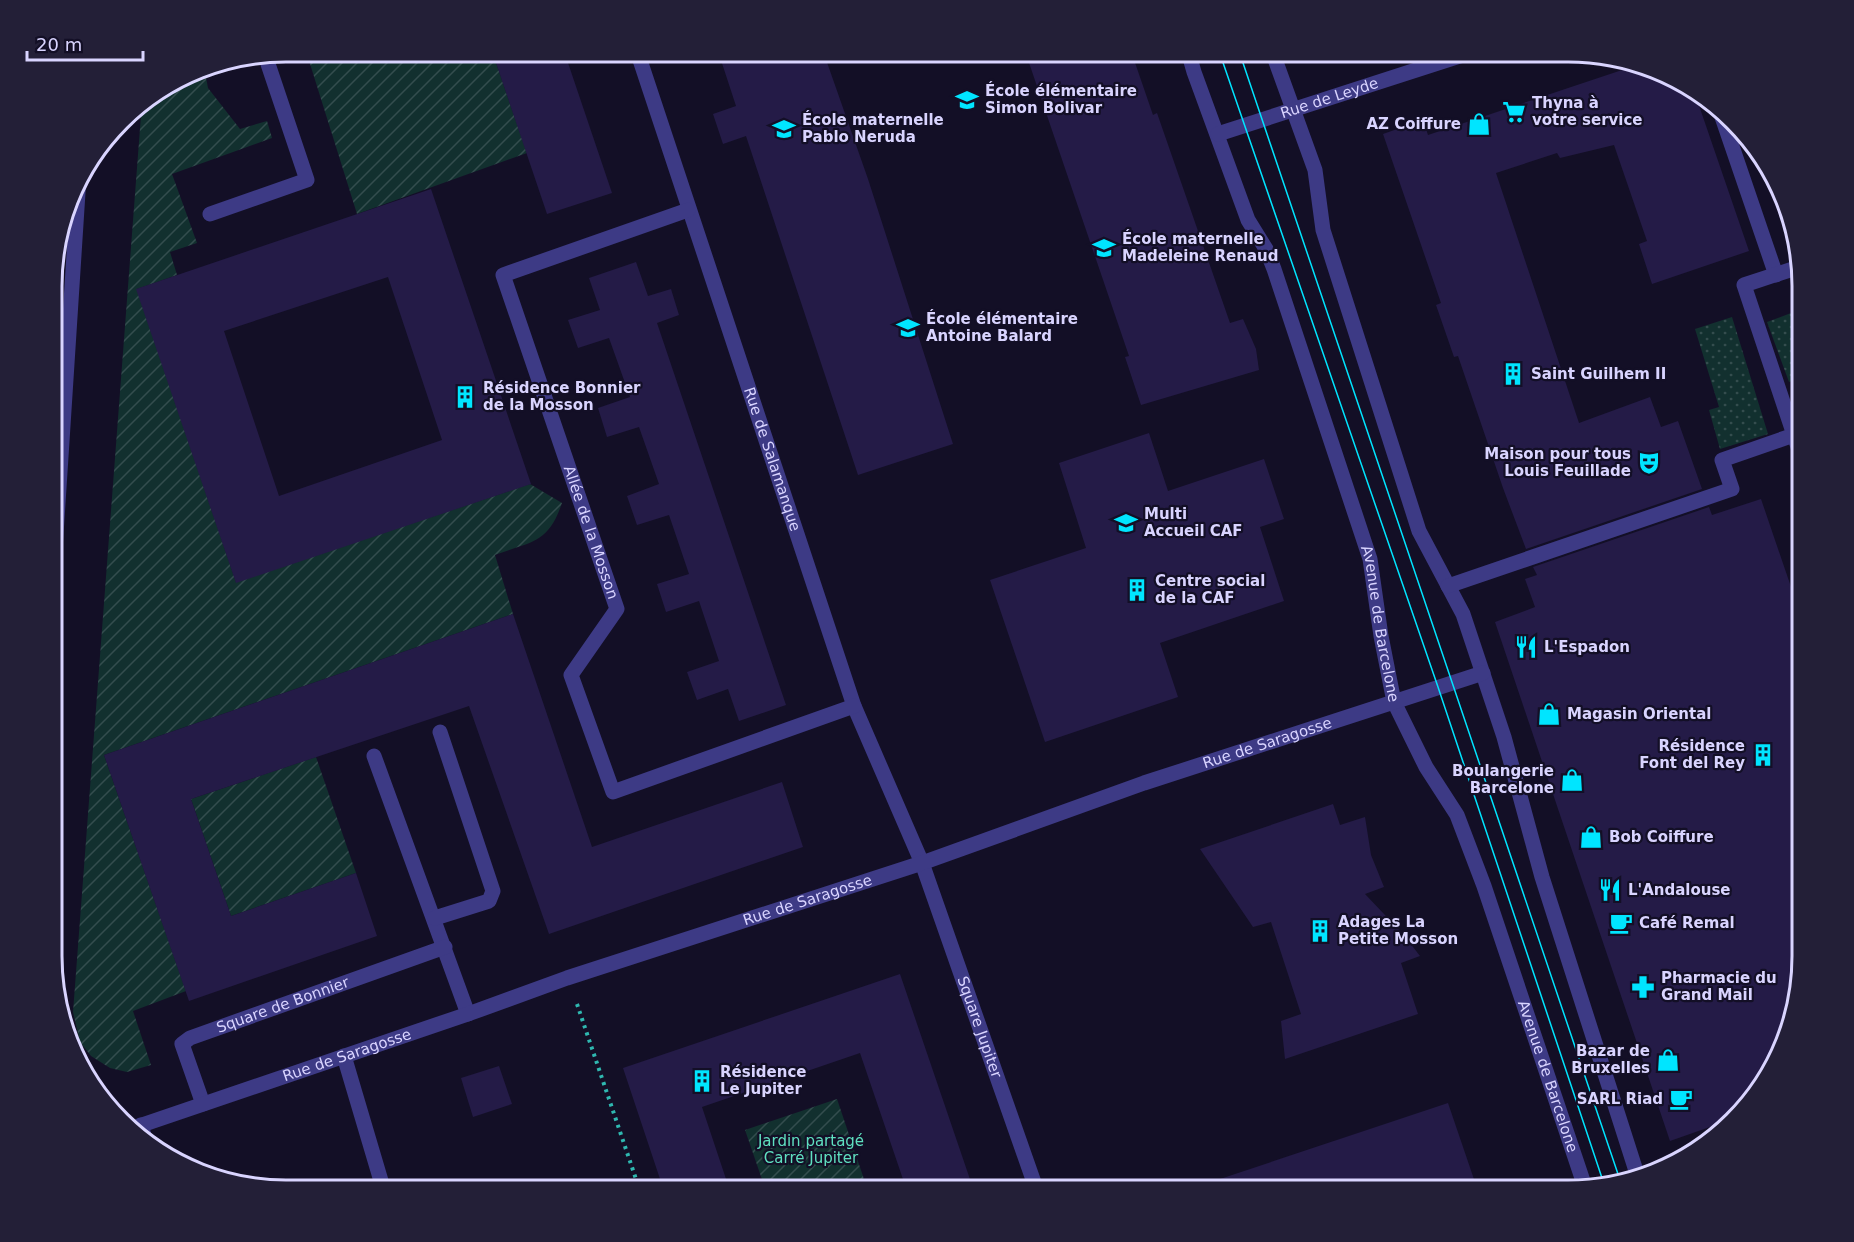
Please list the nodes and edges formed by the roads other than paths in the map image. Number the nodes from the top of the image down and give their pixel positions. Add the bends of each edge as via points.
1 (267, 62) edge
2 (641, 62) edge
3 (1192, 62) edge
4 (1276, 62) edge
5 (1442, 62) edge
6 (1294, 111) junction
7 (1723, 124) edge
8 (1218, 134) junction
9 (77, 204) edge
10 (688, 210) junction
11 (210, 214) dead end
12 (1792, 269) edge
13 (1776, 275) junction
14 (1792, 429) edge
15 (1792, 436) edge
16 (62, 441) edge
17 (1448, 586) junction
18 (1483, 673) junction
19 (1394, 702) junction
20 (854, 706) junction
21 (440, 732) dead end
22 (374, 756) dead end
23 (921, 863) junction
24 (435, 918) junction
25 (445, 947) junction
26 (468, 1014) junction
27 (344, 1056) junction
28 (203, 1104) junction
29 (139, 1125) edge
30 (1636, 1170) edge
31 (381, 1180) edge
32 (1034, 1180) edge
33 (1583, 1180) edge

1 - 11 street via 307,180
2 - 10 street, Rue de Salamanque
3 - 8 street, Avenue de Barcelone
4 - 6 street
5 - 6 street, Rue de Leyde
6 - 8 street, Rue de Leyde
6 - 17 street via 1315,170 1323,230 1419,531
7 - 13 street
8 - 19 street, Avenue de Barcelone via 1248,220 1274,269 1370,558
9 - 16 street
10 - 20 street, Rue de Salamanque
10 - 20 street, Allée de la Mosson via 503,275 617,609 571,675 613,792
12 - 13 street
13 - 14 street via 1744,285
15 - 17 street via 1722,460 1732,489
17 - 18 street via 1463,614
18 - 19 street, Rue de Saragosse
18 - 30 street via 1542,877
19 - 23 street, Rue de Saragosse via 1144,783
19 - 33 street, Avenue de Barcelone via 1426,767 1457,815
20 - 23 street, Rue de Salamanque
21 - 24 street via 493,891 489,901
22 - 24 street
23 - 26 street, Rue de Saragosse
23 - 32 street, Square Jupiter
24 - 25 street
25 - 26 street
25 - 28 street, Square de Bonnier via 190,1038 182,1044
26 - 27 street, Rue de Saragosse
27 - 28 street, Rue de Saragosse
27 - 31 street
28 - 29 street, Rue de Saragosse

